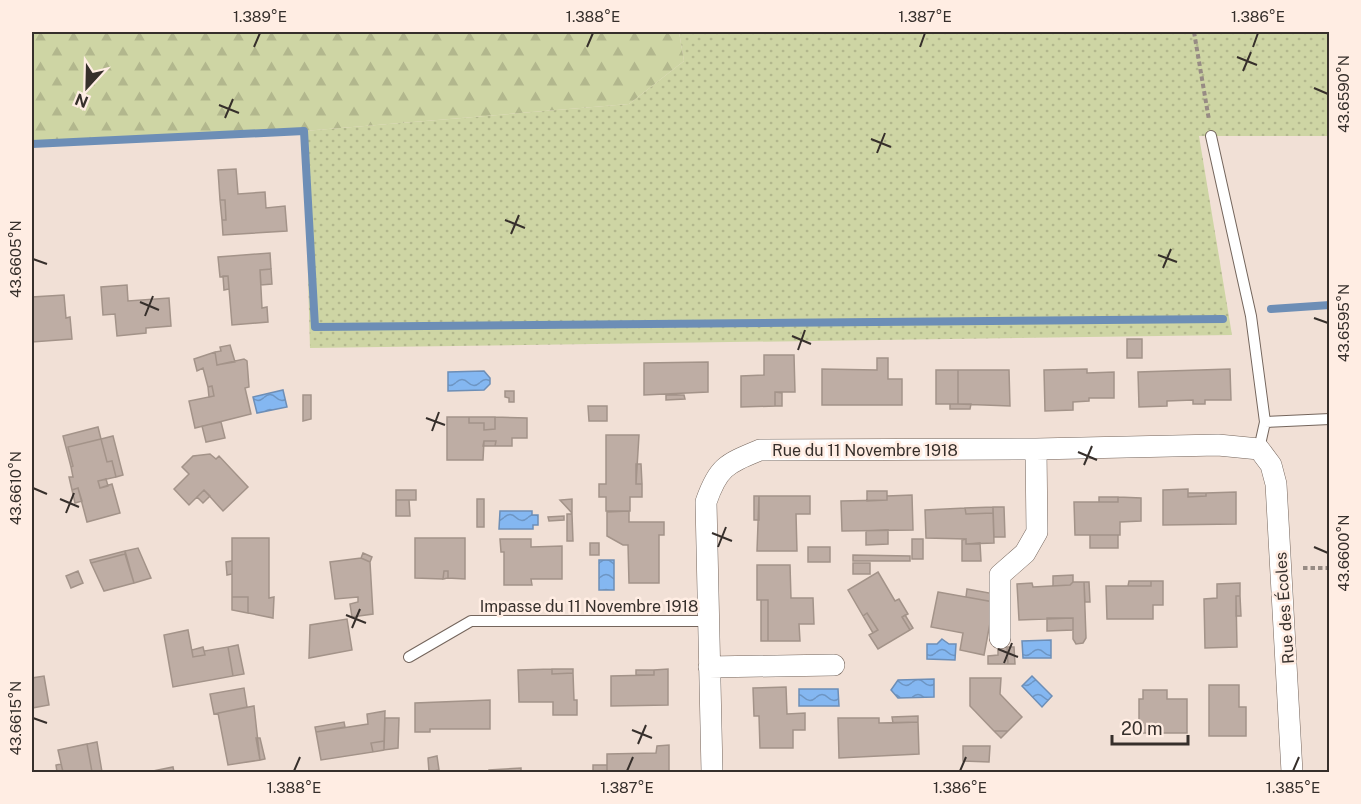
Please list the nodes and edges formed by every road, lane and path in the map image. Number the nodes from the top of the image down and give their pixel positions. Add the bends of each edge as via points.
1 (1194, 32) edge
2 (1211, 136) joint
3 (1329, 419) edge
4 (1265, 422) junction
5 (1036, 449) junction
6 (1259, 449) junction
7 (708, 621) junction
8 (1000, 638) dead end
9 (409, 657) dead end
10 (834, 665) dead end
11 (709, 667) junction
12 (712, 772) edge
13 (1292, 772) edge

1 - 2 path
2 - 4 lane via 1251,316
3 - 4 lane
4 - 6 lane
5 - 6 street, Rue du 11 Novembre 1918 via 1218,445
5 - 7 street, Rue du 11 Novembre 1918 via 760,450 740,458 715,475 706,502
5 - 8 street via 1037,532 1025,553 1000,575
6 - 13 street, Rue des Écoles via 1271,465 1276,484
7 - 9 lane, Impasse du 11 Novembre 1918 via 471,621
7 - 11 street, Rue du 11 Novembre 1918
10 - 11 street
11 - 12 street, Rue du 11 Novembre 1918

